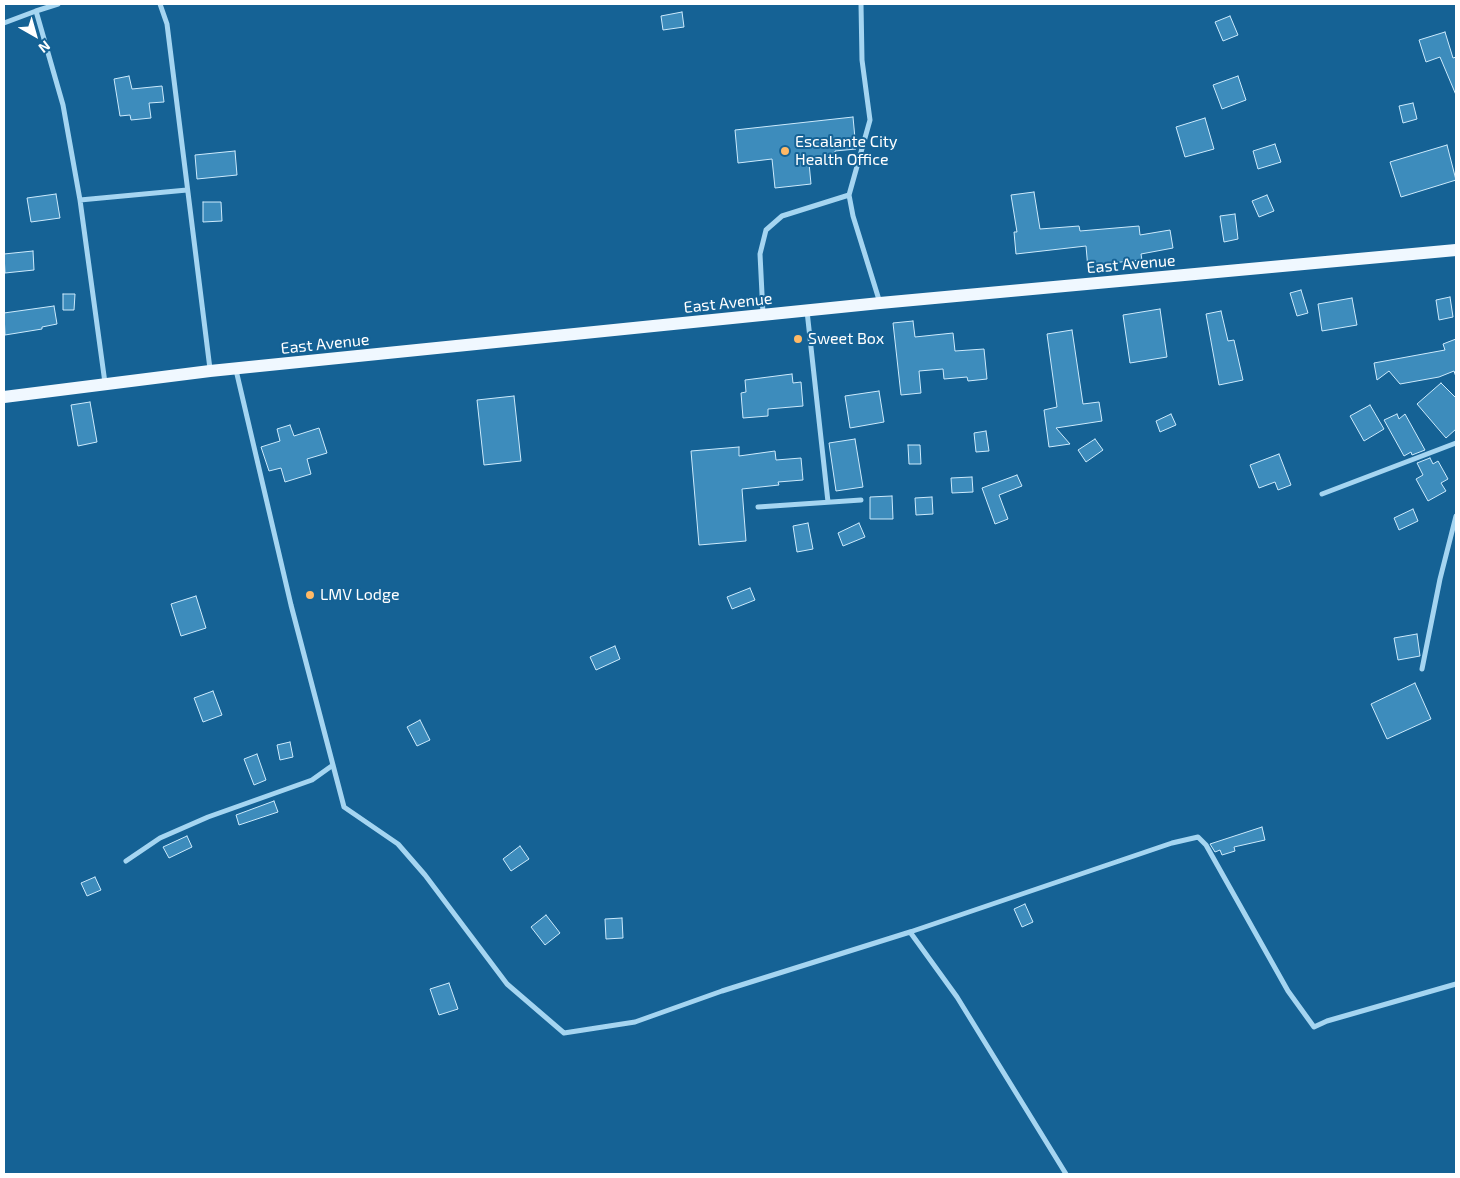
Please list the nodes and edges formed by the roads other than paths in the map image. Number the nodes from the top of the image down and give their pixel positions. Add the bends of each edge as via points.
1 (58, 4) edge
2 (160, 4) edge
3 (861, 4) edge
4 (36, 11) junction
5 (4, 23) edge
6 (187, 190) junction
7 (849, 195) junction
8 (80, 200) junction
9 (1456, 250) edge
10 (880, 303) junction
11 (807, 311) junction
12 (764, 316) junction
13 (236, 370) junction
14 (210, 371) junction
15 (105, 383) junction
16 (4, 397) edge
17 (1456, 444) edge
18 (1322, 494) dead end
19 (861, 500) dead end
20 (828, 502) junction
21 (758, 507) dead end
22 (1456, 516) edge
23 (1422, 669) dead end
24 (333, 765) junction
25 (126, 861) dead end
26 (910, 932) junction
27 (1456, 984) edge
28 (1066, 1174) edge

1 - 4 street
2 - 6 street via 167,24
3 - 7 street via 862,60 870,120
4 - 5 street
4 - 8 street via 63,105
6 - 8 street
6 - 14 street
7 - 10 street
7 - 12 street via 782,216 766,230 760,254
8 - 15 street
9 - 10 main road, East Avenue
10 - 11 main road, East Avenue
11 - 12 main road, East Avenue
11 - 20 street
12 - 13 main road, East Avenue
13 - 14 main road, East Avenue
13 - 24 street via 291,605
14 - 15 main road, East Avenue
15 - 16 main road, East Avenue
17 - 18 street
19 - 20 street
20 - 21 street
22 - 23 street
24 - 25 street via 312,780 208,817 160,838
24 - 26 street via 344,807 398,844 506,984 564,1033 635,1022
26 - 27 street via 1198,837 1206,845 1288,992 1314,1027 1327,1020
26 - 28 street via 957,997

